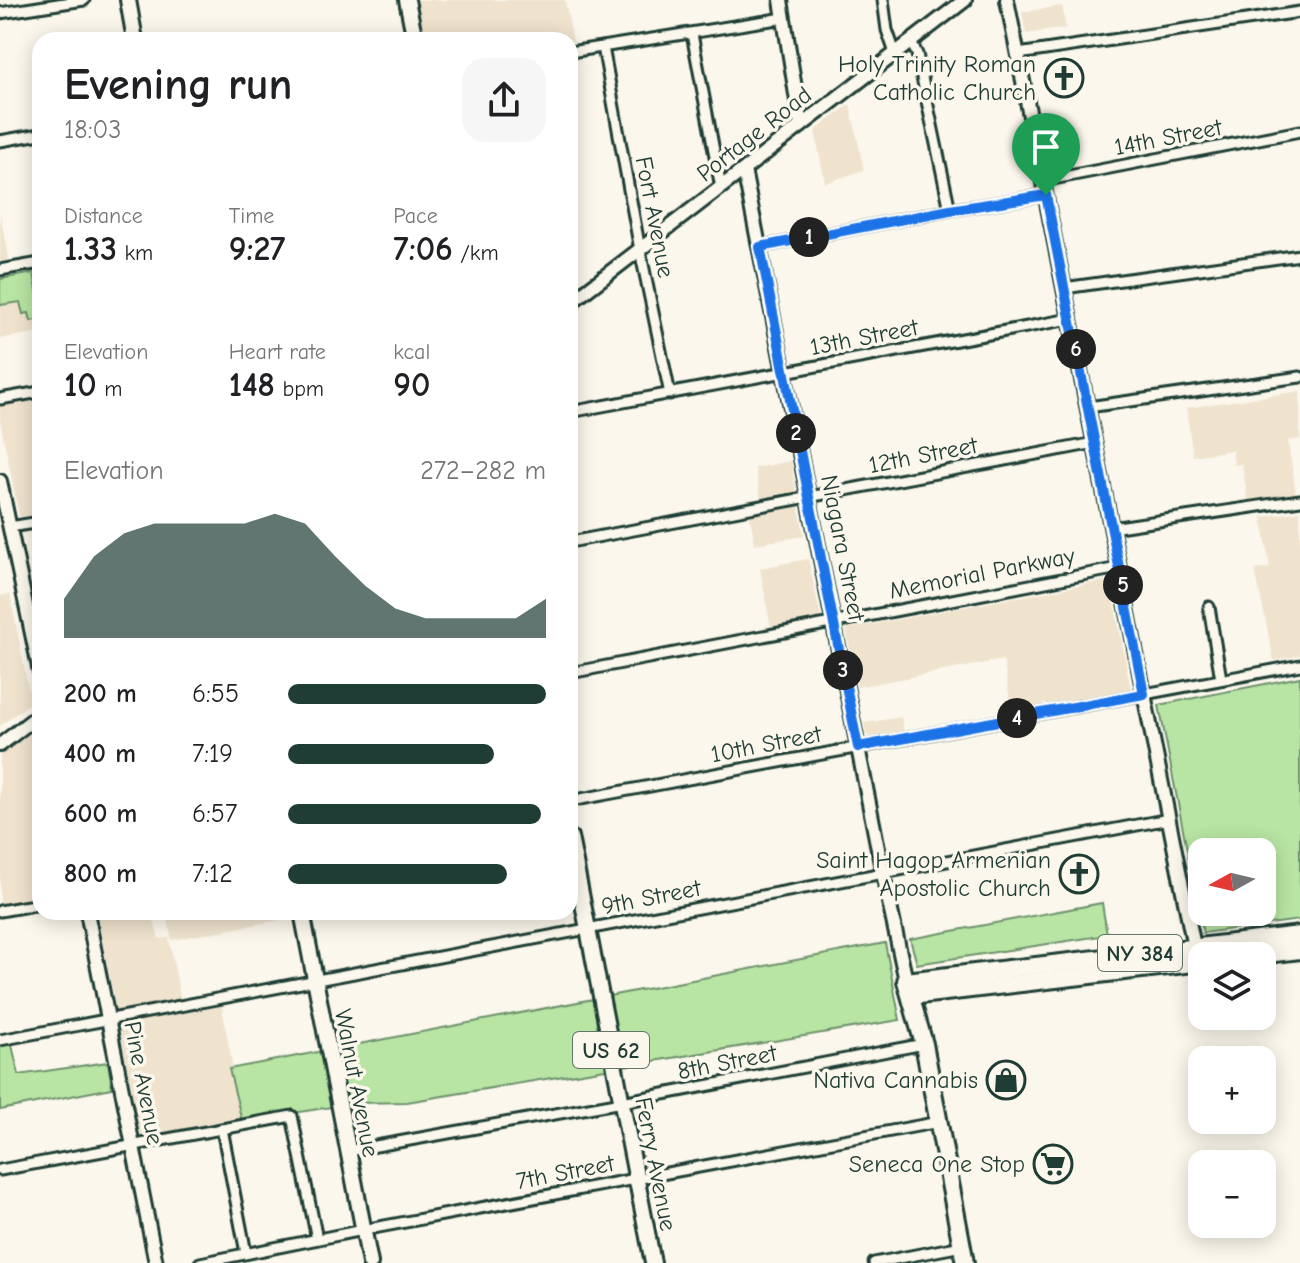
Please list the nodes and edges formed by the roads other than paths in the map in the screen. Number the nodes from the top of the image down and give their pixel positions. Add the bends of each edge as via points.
1 (84, 0) edge
2 (128, 0) edge
3 (407, 0) edge
4 (781, 0) edge
5 (883, 0) edge
6 (965, 0) edge
7 (1007, 0) edge
8 (1300, 12) edge
9 (0, 13) edge
10 (784, 18) junction
11 (134, 32) edge
12 (413, 32) edge
13 (692, 34) junction
14 (911, 42) junction
15 (603, 47) junction
16 (578, 51) edge
17 (895, 53) junction
18 (1018, 54) junction
19 (801, 126) junction
20 (1300, 131) edge
21 (32, 135) edge
22 (0, 141) edge
23 (744, 170) junction
24 (721, 188) junction
25 (1044, 188) junction
26 (950, 210) junction
27 (760, 247) junction
28 (640, 250) junction
29 (1300, 255) edge
30 (32, 264) edge
31 (0, 270) edge
32 (1064, 288) junction
33 (578, 298) edge
34 (1070, 319) junction
35 (784, 373) junction
36 (1300, 377) edge
37 (32, 393) edge
38 (670, 394) junction
39 (0, 399) edge
40 (1088, 407) junction
41 (578, 411) edge
42 (1095, 443) junction
43 (0, 481) edge
44 (809, 498) junction
45 (1300, 500) edge
46 (6, 522) edge
47 (32, 522) edge
48 (1111, 528) junction
49 (578, 541) edge
50 (1119, 568) junction
51 (1209, 607) dead end
52 (833, 622) junction
53 (32, 637) edge
54 (1300, 665) edge
55 (578, 671) edge
56 (1221, 679) junction
57 (1144, 694) junction
58 (32, 720) edge
59 (0, 745) edge
60 (858, 747) junction
61 (578, 800) edge
62 (1169, 819) junction
63 (883, 874) junction
64 (578, 878) edge
65 (32, 905) edge
66 (0, 911) edge
67 (89, 920) edge
68 (304, 920) edge
69 (588, 930) junction
70 (1300, 935) edge
71 (1195, 942) edge
72 (1262, 942) edge
73 (1300, 950) edge
74 (1276, 953) edge
75 (1188, 955) edge
76 (315, 980) junction
77 (908, 988) junction
78 (109, 1019) junction
79 (0, 1040) edge
80 (924, 1044) junction
81 (622, 1102) junction
82 (939, 1122) junction
83 (222, 1129) junction
84 (133, 1145) junction
85 (348, 1151) junction
86 (0, 1170) edge
87 (637, 1179) junction
88 (363, 1230) junction
89 (317, 1239) junction
90 (246, 1253) junction
91 (964, 1254) edge
92 (156, 1263) edge
93 (200, 1263) edge
94 (370, 1263) edge
95 (653, 1263) edge
96 (874, 1263) edge

1 - 9 street
2 - 11 main road
3 - 12 main road
4 - 10 street
5 - 17 street
6 - 14 street, Portage Road
7 - 18 street
8 - 18 street
10 - 13 street
10 - 19 street
13 - 15 street
13 - 24 street
14 - 17 street, Portage Road
14 - 26 street
15 - 16 street
15 - 28 street, Fort Avenue
17 - 19 street, Portage Road
18 - 25 street
19 - 23 street, Portage Road
20 - 25 street, 14th Street
21 - 22 street
23 - 24 street, Portage Road
23 - 27 street, Niagara Street
24 - 28 street, Portage Road
25 - 26 street, 14th Street
25 - 32 street
26 - 27 street, 14th Street
27 - 35 street, Niagara Street
28 - 33 street, Portage Road
28 - 38 street, Fort Avenue
29 - 32 street
30 - 31 street
32 - 34 street
34 - 35 street, 13th Street
34 - 40 street
35 - 38 street, 13th Street
35 - 44 street, Niagara Street
36 - 40 street
37 - 39 street
38 - 41 street, 13th Street
40 - 42 street
42 - 44 street, 12th Street
42 - 48 street
43 - 46 street
44 - 49 street, 12th Street
44 - 52 street, Niagara Street
45 - 48 street
46 - 47 street
46 - 53 street
48 - 50 street
50 - 52 street, Memorial Parkway
50 - 57 street
51 - 56 street
52 - 55 street, Memorial Parkway
52 - 60 street, Niagara Street
54 - 56 street, 10th Street
56 - 57 street, 10th Street
57 - 60 street, 10th Street
57 - 62 street
58 - 59 street
60 - 61 street, 10th Street
60 - 63 street, Niagara Street
62 - 63 street, 9th Street
62 - 71 street
63 - 69 street, 9th Street
63 - 77 street, Niagara Street
64 - 69 main road, Ferry Avenue / US 62
65 - 66 street
67 - 78 street, Pine Avenue
68 - 76 main road, Walnut Avenue
69 - 76 street, 9th Street
69 - 81 main road, Ferry Avenue / US 62
70 - 72 highway, NY 384
73 - 74 highway
75 - 77 highway, NY 384
76 - 78 street, 9th Street
76 - 85 main road, Walnut Avenue
77 - 80 highway, Niagara Street
78 - 79 street, 9th Street
78 - 84 street, Pine Avenue
80 - 81 street, 8th Street
80 - 82 highway, Niagara Street
81 - 85 street, 8th Street
81 - 87 main road, Ferry Avenue / US 62
82 - 87 street, 7th Street
82 - 91 highway, Niagara Street
83 - 84 street
83 - 89 street via 292,1116
83 - 90 street
84 - 86 street
84 - 92 street, Pine Avenue
85 - 88 main road, Walnut Avenue
87 - 88 street, 7th Street
87 - 95 main road, Ferry Avenue / US 62
88 - 89 street, 7th Street
88 - 94 main road, Walnut Avenue
89 - 90 street, 7th Street
90 - 93 street, 7th Street
91 - 96 street

